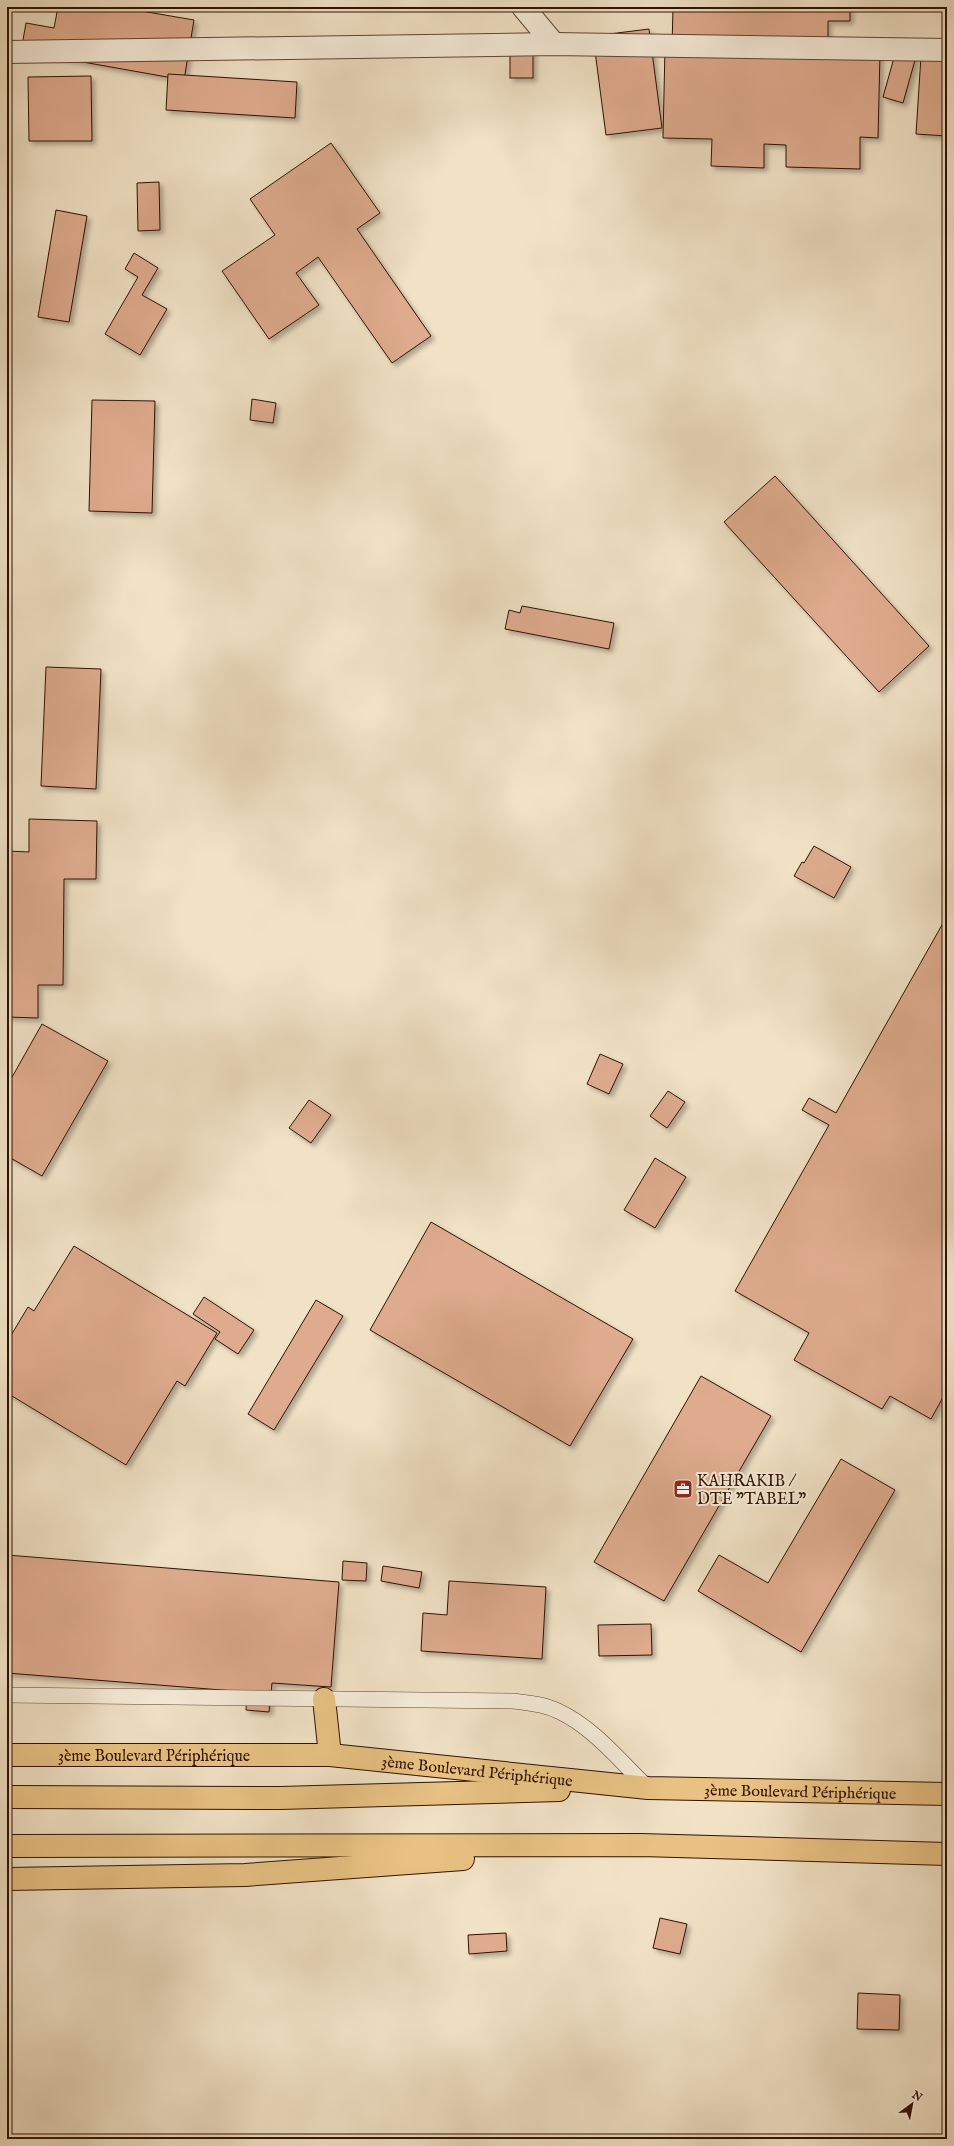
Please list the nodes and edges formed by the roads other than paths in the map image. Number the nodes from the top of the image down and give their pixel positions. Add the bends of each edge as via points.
1 (523, 7) edge
2 (554, 44) junction
3 (947, 50) edge
4 (7, 52) edge
5 (7, 1695) edge
6 (324, 1699) junction
7 (330, 1755) junction
8 (7, 1756) edge
9 (648, 1788) junction
10 (947, 1794) edge
11 (7, 1797) edge
12 (641, 1845) junction
13 (7, 1846) edge
14 (947, 1854) edge
15 (7, 1879) edge

1 - 2 street
2 - 3 street
2 - 4 street
5 - 6 lane
6 - 7 highway
6 - 9 lane via 513,1701 536,1704 557,1710 579,1722
7 - 8 highway, 3ème Boulevard Périphérique
7 - 9 highway, 3ème Boulevard Périphérique
9 - 10 highway, 3ème Boulevard Périphérique
9 - 11 highway via 280,1798
12 - 13 highway
12 - 14 highway
12 - 15 highway via 245,1875

